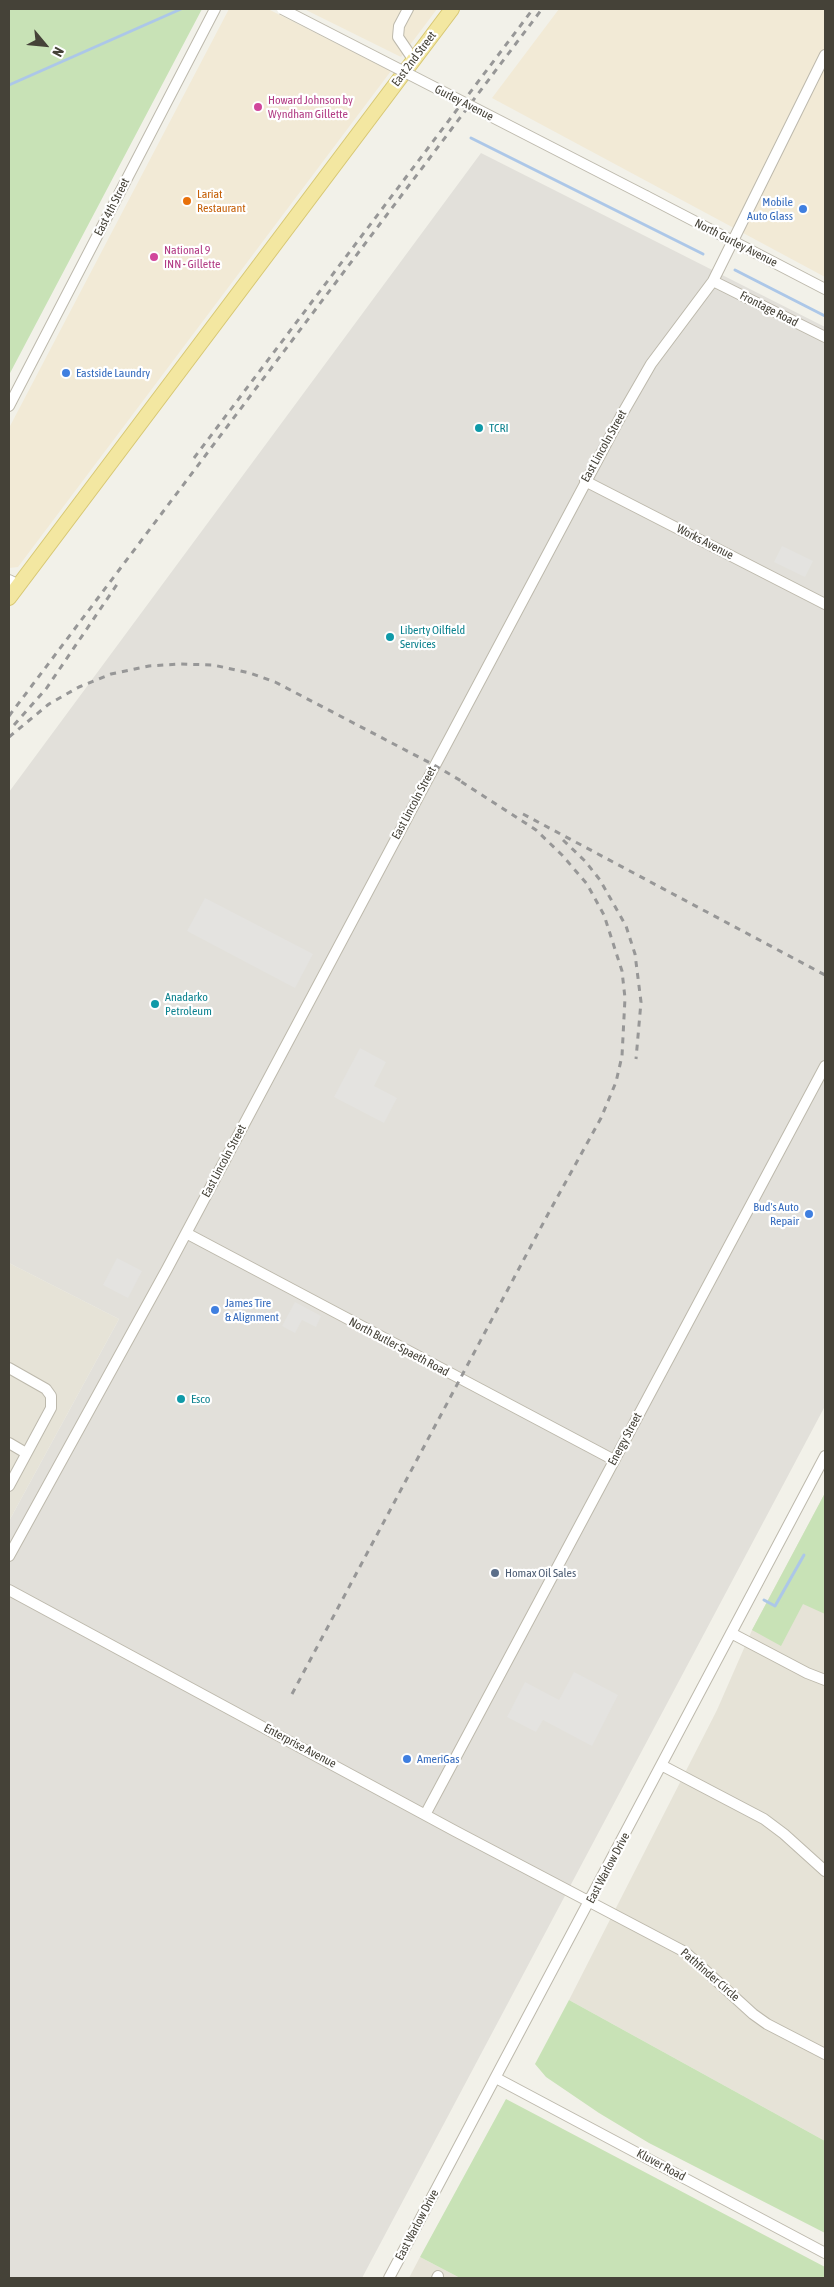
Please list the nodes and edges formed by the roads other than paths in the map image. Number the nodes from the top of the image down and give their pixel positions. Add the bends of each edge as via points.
1 (215, 9) edge
2 (282, 9) edge
3 (408, 9) edge
4 (452, 9) edge
5 (825, 55) edge
6 (413, 60) junction
7 (646, 196) joint
8 (732, 242) junction
9 (713, 281) junction
10 (825, 289) edge
11 (825, 337) edge
12 (9, 406) edge
13 (585, 481) junction
14 (14, 582) edge
15 (9, 598) edge
16 (825, 604) edge
17 (825, 1066) edge
18 (186, 1233) junction
19 (9, 1368) edge
20 (9, 1443) edge
21 (26, 1453) junction
22 (825, 1456) edge
23 (614, 1460) junction
24 (9, 1486) edge
25 (9, 1556) edge
26 (9, 1590) edge
27 (731, 1633) junction
28 (825, 1680) edge
29 (662, 1766) junction
30 (426, 1813) junction
31 (825, 1871) edge
32 (591, 1900) junction
33 (825, 2054) edge
34 (496, 2078) junction
35 (825, 2253) edge
36 (389, 2278) edge

1 - 12 street, East 4th Street
2 - 7 street, Gurley Avenue, bridge
3 - 6 street via 399,26 398,37
4 - 6 main road, East 2nd Street
5 - 8 street, East Lincoln Street
6 - 14 main road, East 2nd Street
7 - 8 street, North Gurley Avenue
8 - 9 street, East Lincoln Street
8 - 10 street, North Gurley Avenue
9 - 11 street, Frontage Road
9 - 13 street, East Lincoln Street via 651,364
13 - 16 street, Works Avenue
13 - 18 street, East Lincoln Street
14 - 15 main road, East 2nd Street
17 - 23 street, Energy Street
18 - 23 street, North Butler Spaeth Road
18 - 25 street, East Lincoln Street
19 - 21 street via 46,1389 51,1396 51,1408
20 - 21 street
21 - 24 street
22 - 27 street, East Warlow Drive
23 - 30 street, Energy Street
26 - 30 street, Enterprise Avenue
27 - 28 street
27 - 29 street, East Warlow Drive
29 - 31 street via 764,1819
29 - 32 street, East Warlow Drive
30 - 32 street, Enterprise Avenue
32 - 33 street, Pathfinder Circle via 685,1952 753,2014
32 - 34 street, East Warlow Drive
34 - 35 street, Kluver Road
34 - 36 street, East Warlow Drive

